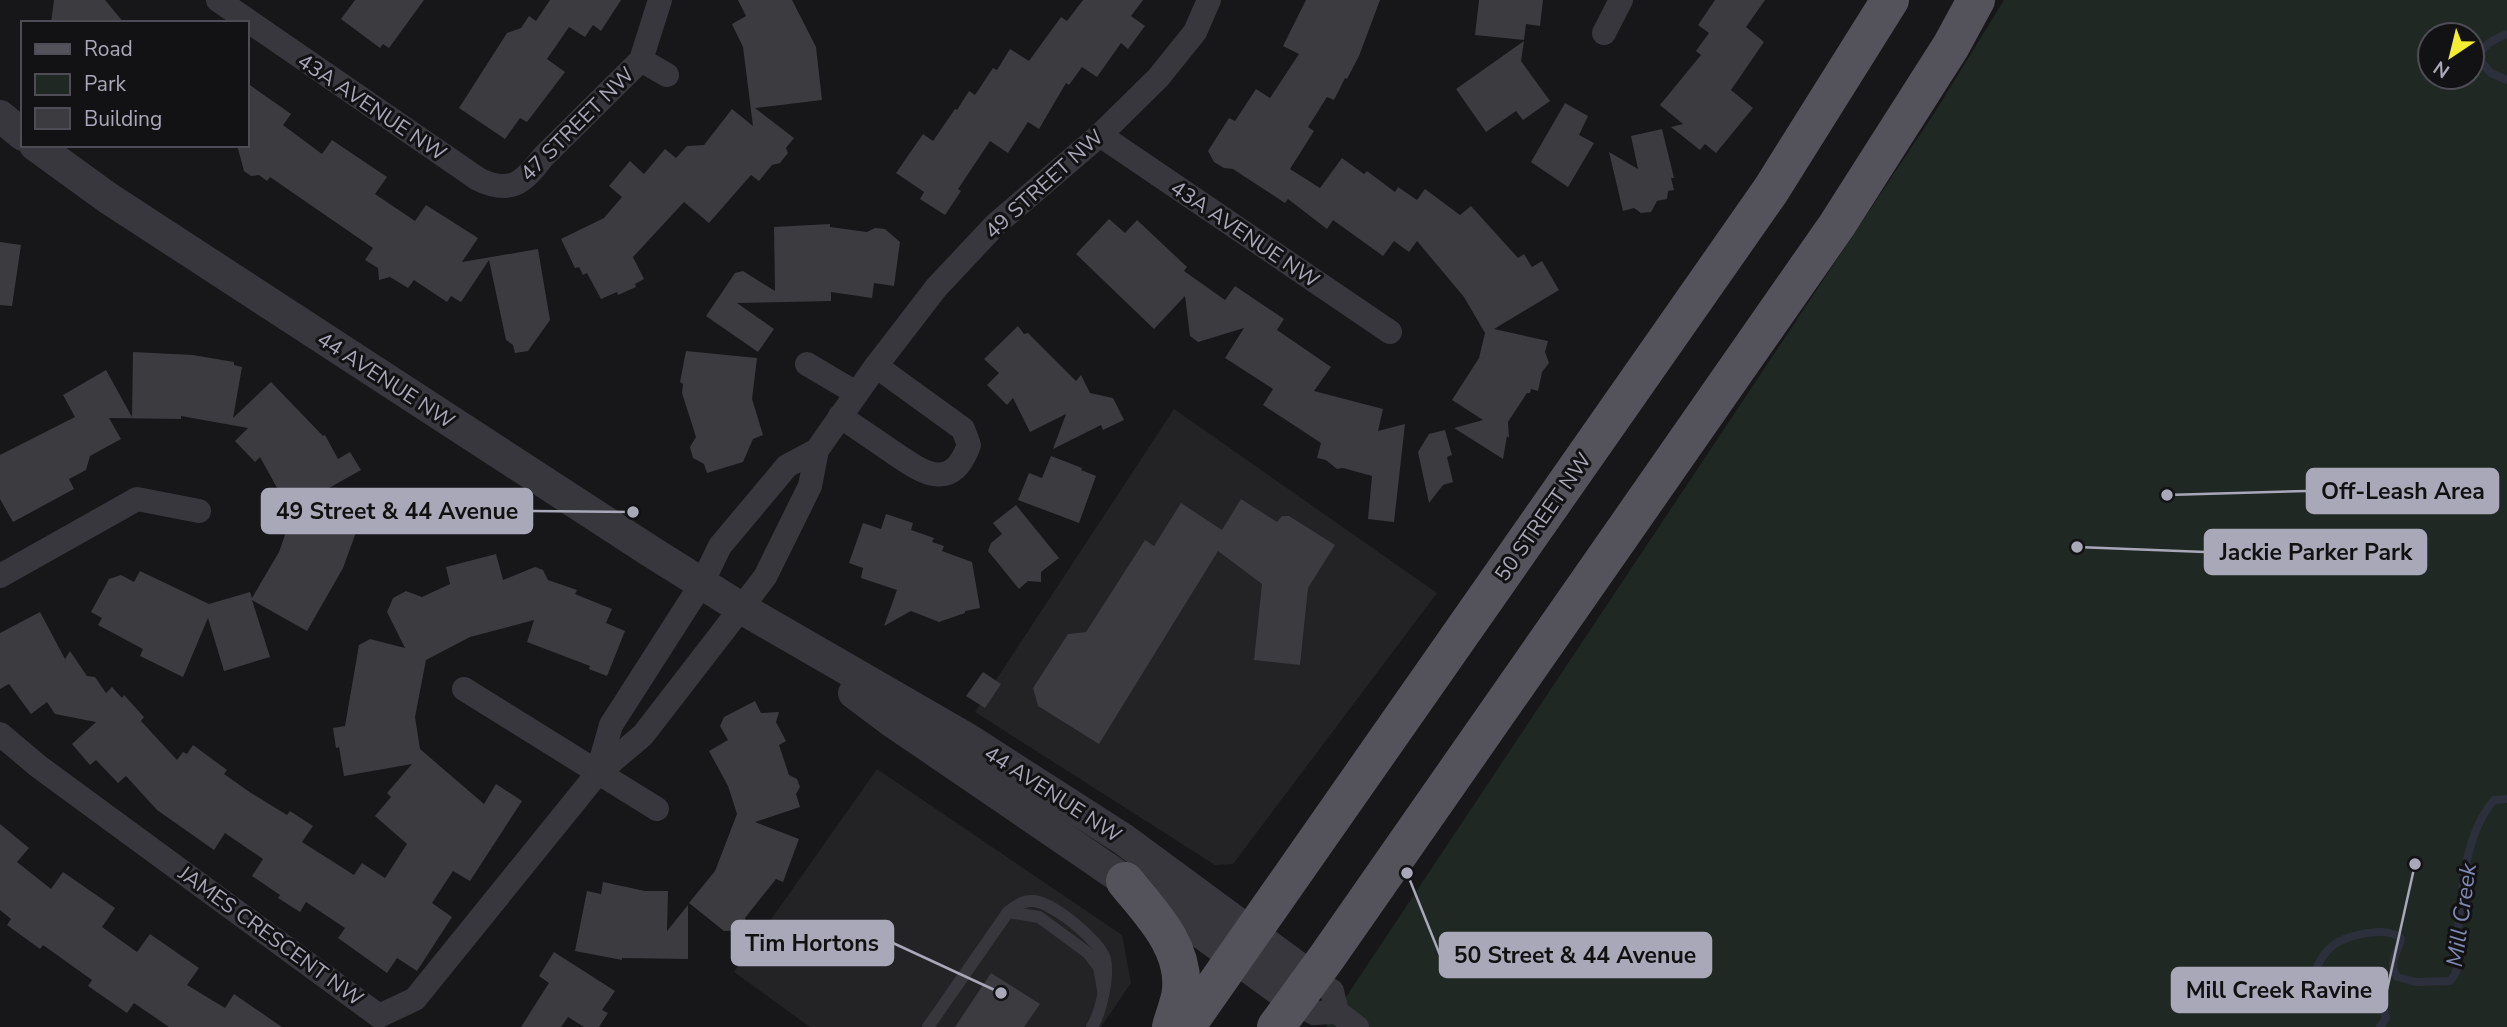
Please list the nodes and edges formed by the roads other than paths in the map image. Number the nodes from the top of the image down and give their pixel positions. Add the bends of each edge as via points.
1 (660, 0) edge
2 (1209, 0) edge
3 (1621, 0) edge
4 (1889, 0) edge
5 (1976, 0) edge
6 (233, 4) edge
7 (1604, 33) dead end
8 (641, 60) junction
9 (667, 75) dead end
10 (0, 116) edge
11 (21, 133) edge
12 (1100, 135) junction
13 (38, 147) edge
14 (513, 187) joint
15 (1390, 332) dead end
16 (807, 364) dead end
17 (876, 366) junction
18 (856, 393) junction
19 (840, 416) junction
20 (817, 450) junction
21 (199, 511) dead end
22 (0, 576) edge
23 (702, 583) junction
24 (741, 608) junction
25 (464, 689) dead end
26 (0, 734) edge
27 (597, 774) junction
28 (657, 809) dead end
29 (1125, 881) junction
30 (1243, 945) junction
31 (1294, 1002) edge
32 (928, 1027) edge
33 (1092, 1027) edge
34 (1171, 1027) edge
35 (1186, 1027) edge
36 (1357, 1027) edge

1 - 8 street, 47 STREET NW
2 - 12 street, 49 STREET NW via 1195,32 1158,78
3 - 7 street
4 - 30 main road, 50 STREET NW via 1763,201
5 - 31 main road via 1837,225
6 - 14 street, 43A AVENUE NW via 478,179 492,187
8 - 9 street, 47 STREET NW
8 - 14 street, 47 STREET NW
10 - 11 street
12 - 15 street, 43A AVENUE NW
12 - 17 street, 49 STREET NW via 996,225 936,288
13 - 23 street, 44 AVENUE NW
16 - 18 street
17 - 18 street, 49 STREET NW
17 - 19 street via 963,429 969,445 963,461 938,475 920,471
18 - 19 street, 49 STREET NW
19 - 20 street, 49 STREET NW
20 - 23 street, 49 STREET NW via 786,466 720,546
20 - 24 street, 49 STREET NW via 810,486 765,576
21 - 22 street via 137,499
23 - 24 street, 44 AVENUE NW
23 - 27 street, JAMES CRESCENT NW via 611,725
24 - 27 street, JAMES CRESCENT NW via 643,735
24 - 29 street, 44 AVENUE NW via 890,720
24 - 30 street, 44 AVENUE NW via 966,738 1123,839
25 - 27 street
26 - 27 street, JAMES CRESCENT NW via 379,1016 415,999
27 - 28 street
29 - 30 street, 44 AVENUE NW
29 - 34 main road via 1168,936 1180,970 1181,991
30 - 31 street, 44 AVENUE NW
30 - 35 main road, 50 STREET NW
31 - 36 street, 44 AVENUE NW via 1314,1013 1336,1012
32 - 33 lane via 1008,912 1039,917 1088,953 1099,967 1103,990

